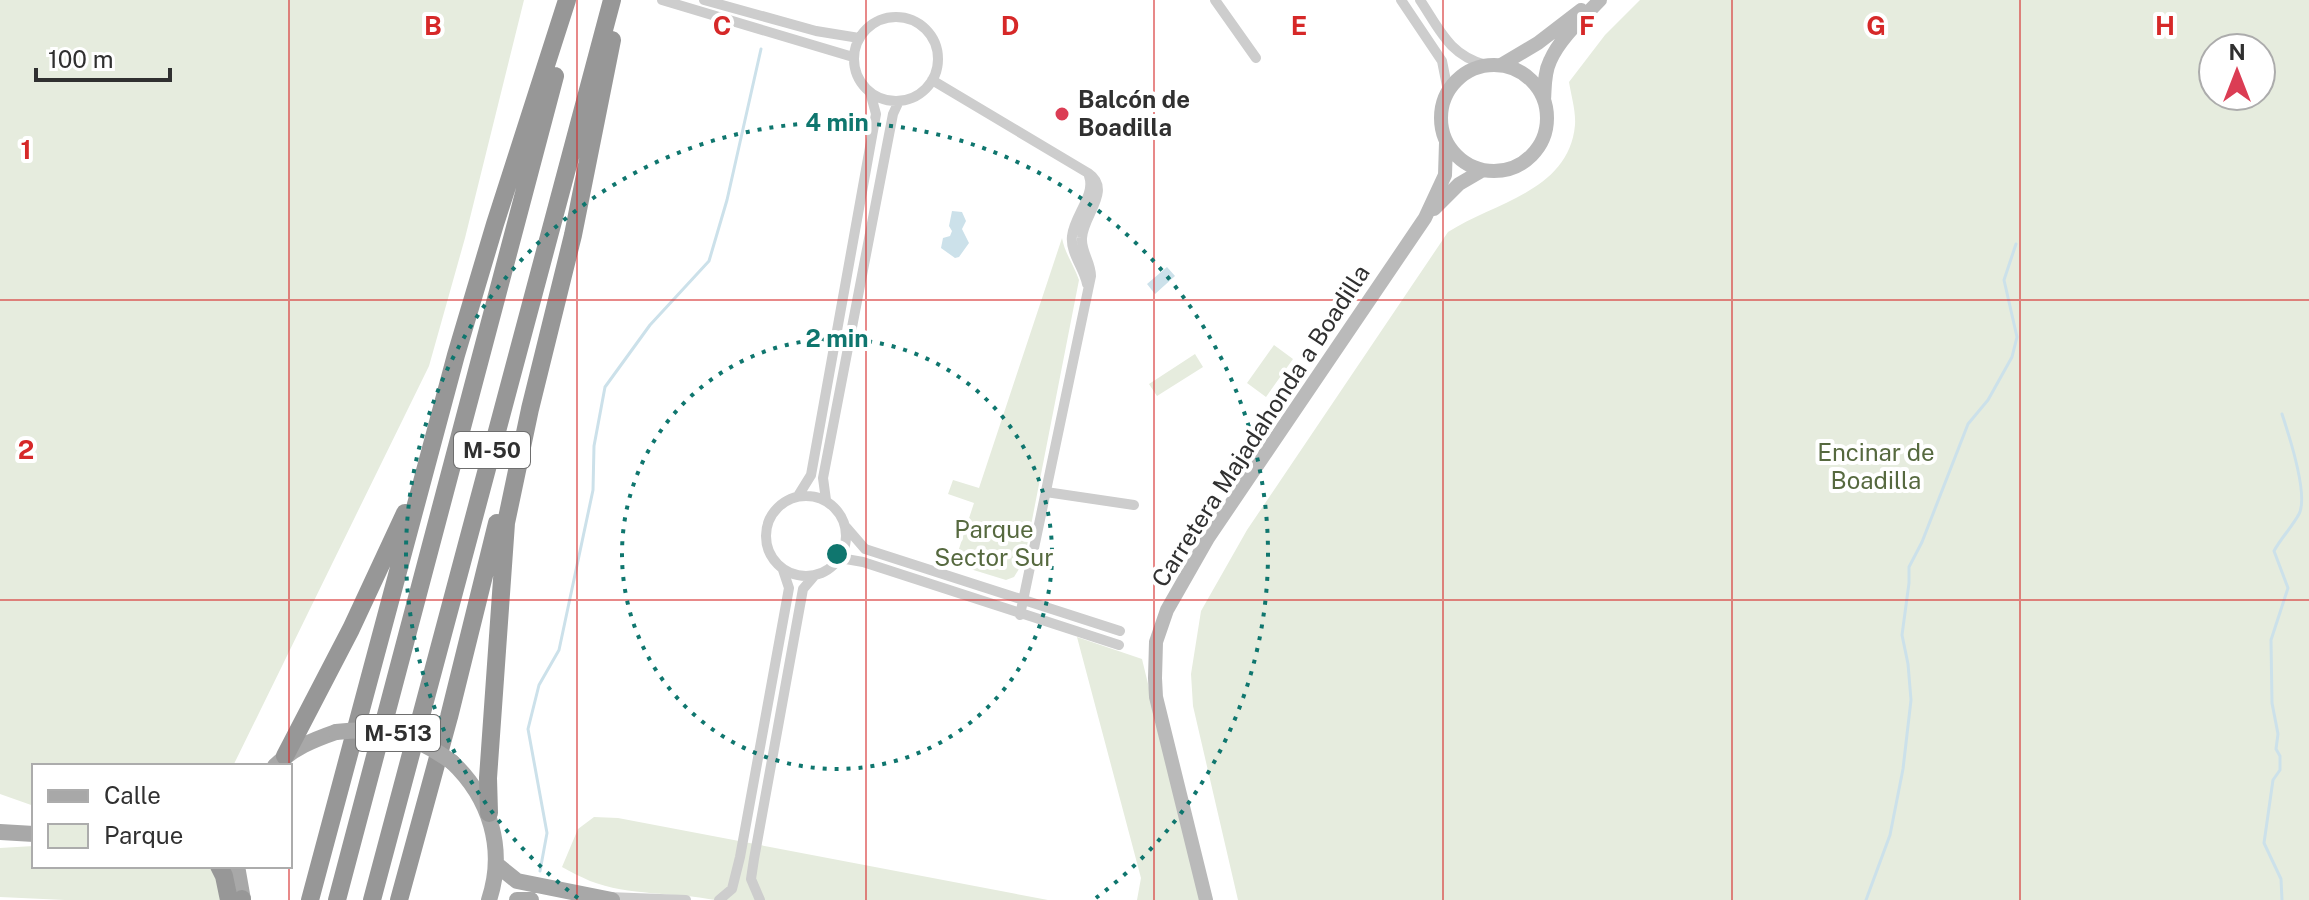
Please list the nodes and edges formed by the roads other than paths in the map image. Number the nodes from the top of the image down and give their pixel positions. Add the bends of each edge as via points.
1 (567, 0) edge
2 (576, 0) edge
3 (612, 0) edge
4 (620, 0) edge
5 (662, 0) edge
6 (704, 0) edge
7 (1215, 0) edge
8 (1401, 0) edge
9 (1420, 0) edge
10 (1597, 0) edge
11 (859, 38) junction
12 (853, 57) junction
13 (1256, 58) dead end
14 (1493, 65) junction
15 (932, 80) junction
16 (1448, 91) junction
17 (870, 92) junction
18 (899, 101) junction
19 (1544, 101) junction
20 (1446, 143) junction
21 (1483, 170) junction
22 (1425, 218) junction
23 (444, 397) junction
24 (530, 409) junction
25 (1046, 492) junction
26 (798, 496) junction
27 (826, 500) junction
28 (1134, 505) dead end
29 (846, 527) junction
30 (840, 558) junction
31 (783, 570) junction
32 (815, 575) junction
33 (1023, 600) junction
34 (1020, 615) junction
35 (1120, 631) dead end
36 (1119, 645) dead end
37 (280, 761) edge
38 (489, 813) junction
39 (0, 825) edge
40 (32, 825) edge
41 (0, 832) edge
42 (32, 834) edge
43 (496, 864) junction
44 (230, 868) edge
45 (605, 898) edge
46 (239, 900) edge
47 (310, 900) edge
48 (337, 900) edge
49 (372, 900) edge
50 (399, 900) edge
51 (489, 900) edge
52 (517, 900) edge
53 (531, 900) edge
54 (686, 900) edge
55 (719, 900) edge
56 (760, 900) edge
57 (1206, 900) edge

1 - 23 highway
2 - 48 highway, M-50
3 - 49 highway, M-50
4 - 24 highway via 573,235
5 - 12 street
6 - 11 street
7 - 13 street
8 - 16 street via 1442,61
9 - 14 street via 1455,52
10 - 14 street via 1538,43
10 - 19 street via 1550,60
11 - 12 street
11 - 15 street via 879,20 917,22 935,42 937,68
12 - 17 street via 857,76
14 - 16 street via 1471,70
14 - 19 street via 1528,77
15 - 18 street via 924,91
15 - 25 street via 1095,178 1099,193 1082,235 1091,271
16 - 20 street via 1440,117
17 - 18 street
17 - 26 street via 876,114 811,475
18 - 27 street via 823,478
19 - 21 street via 1547,116 1539,147 1515,167
20 - 21 street via 1456,156
20 - 22 street, Carretera Majadahonda a Boadilla via 1445,175
21 - 22 street, Carretera Majadahonda a Boadilla via 1459,184
22 - 57 street, Carretera Majadahonda a Boadilla via 1208,538 1177,588 1158,637 1156,697
23 - 37 highway via 399,529
23 - 47 highway
24 - 38 highway via 506,523
24 - 50 highway
25 - 28 street
25 - 33 street
26 - 27 street
26 - 31 street via 783,502 766,528 772,559
27 - 29 street
29 - 30 street
29 - 33 street via 865,549
30 - 32 street
30 - 34 street
31 - 32 street
31 - 55 street via 789,588 740,857 732,889
32 - 56 street via 803,589 754,859 751,879
33 - 34 street
33 - 35 street
34 - 36 street
37 - 38 main road, M-513, bridge via 336,732 397,733 452,762
38 - 43 main road, M-513
39 - 40 main road
41 - 42 main road
43 - 45 main road via 517,881
43 - 51 main road, M-513
44 - 46 highway via 224,876
45 - 54 street
52 - 53 main road

